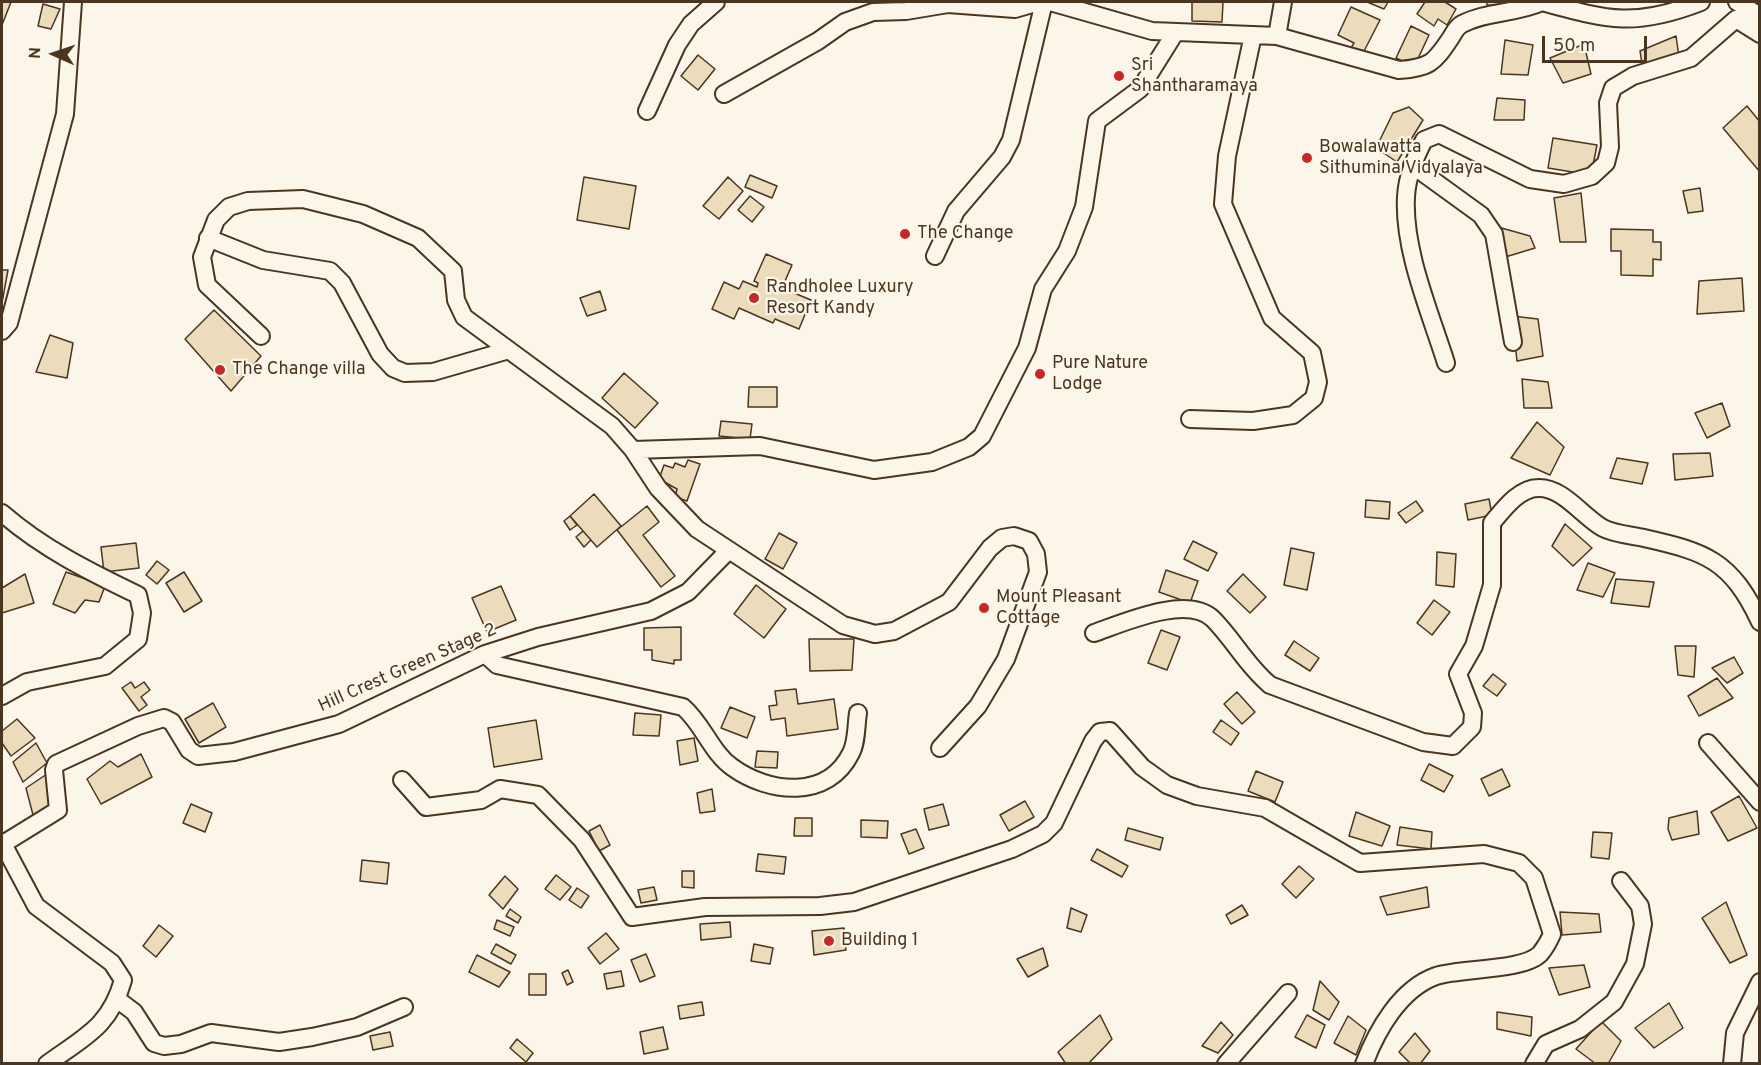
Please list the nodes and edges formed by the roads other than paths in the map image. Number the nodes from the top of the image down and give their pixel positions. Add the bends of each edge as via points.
1 (73, 2) edge
2 (716, 2) edge
3 (1039, 2) edge
4 (1044, 2) edge
5 (1050, 2) edge
6 (1283, 2) edge
7 (1542, 2) edge
8 (1701, 2) edge
9 (1737, 2) edge
10 (1760, 16) edge
11 (1175, 33) junction
12 (1253, 34) junction
13 (1760, 34) edge
14 (1277, 36) junction
15 (724, 94) dead end
16 (647, 111) dead end
17 (1412, 165) junction
18 (208, 238) junction
19 (935, 256) dead end
20 (2, 331) edge
21 (261, 336) dead end
22 (1513, 342) dead end
23 (509, 350) junction
24 (1446, 363) dead end
25 (1190, 419) dead end
26 (633, 450) junction
27 (2, 513) edge
28 (728, 551) junction
29 (1760, 622) edge
30 (1094, 633) dead end
31 (485, 654) junction
32 (2, 696) edge
33 (858, 712) dead end
34 (1708, 743) dead end
35 (939, 748) dead end
36 (402, 780) dead end
37 (1760, 802) edge
38 (2, 843) edge
39 (1621, 881) dead end
40 (1760, 982) edge
41 (1288, 993) dead end
42 (118, 1000) junction
43 (404, 1007) dead end
44 (47, 1064) edge
45 (1226, 1064) edge
46 (1364, 1064) edge
47 (1534, 1064) edge
48 (1732, 1064) edge

1 - 20 street via 65,114 9,322
2 - 16 street via 691,24 677,45
3 - 15 street via 1015,9 948,4 873,12 845,22
4 - 19 street via 1011,141 956,211
5 - 11 street via 1152,31
6 - 14 street
7 - 8 street via 1605,19 1639,19
7 - 14 street via 1482,16 1459,26 1435,61 1418,69 1399,70
9 - 10 street
11 - 12 street
11 - 26 street via 1140,89 1097,121 1084,207 1067,251 1043,289 1027,348 982,436 969,447 932,462 874,470 760,446
12 - 14 street
12 - 25 street via 1227,156 1223,204 1272,318 1312,354 1317,382 1314,398 1293,416 1253,421
13 - 17 street via 1736,19 1691,58 1633,76 1613,88 1608,103 1610,147 1606,163 1592,176 1564,184 1530,179 1439,135 1424,140
17 - 22 street via 1481,215 1494,234
17 - 24 street via 1406,195 1407,235
18 - 21 street via 202,257 207,285
18 - 23 street via 263,260 330,271 342,283 380,354 393,368 405,373 433,372
18 - 23 street via 216,220 229,207 248,201 303,198 363,214 418,238 434,251 453,271 456,300 464,317
23 - 26 street via 612,426
26 - 28 street via 658,488 697,529
27 - 32 street via 90,573 138,595 142,613 138,639 105,666 27,682
28 - 31 street, Hill Crest Green Stage 2 via 688,592 651,611 538,637
28 - 35 street via 843,625 875,634 894,631 950,602 990,548 1002,538 1014,536 1029,541 1036,554 1038,572 1006,659 978,706
29 - 30 street via 1723,565 1690,548 1605,529 1552,490 1536,487 1511,500 1492,523 1492,585 1474,646 1458,674 1473,712 1472,727 1453,746 1423,742 1270,685 1252,671 1213,619 1202,611 1159,610
31 - 33 street via 497,665 683,707 730,766 761,784 780,789 813,787 841,768 852,752
31 - 38 street, Hill Crest Green Stage 2 via 339,724 234,752 198,756 189,750 172,722 164,718 138,726 56,764 58,810
34 - 37 street
36 - 46 street via 426,807 481,800 500,789 538,795 582,840 633,917 705,907 854,902 1012,849 1043,834 1054,823 1093,741 1100,732 1110,731 1142,766 1167,785 1197,796 1265,808 1360,863 1484,854 1519,863 1534,878 1552,934 1538,956 1523,963 1436,976 1411,990 1374,1038
38 - 42 street, Hill Crest Green Stage 2 via 36,906 112,963 123,980
39 - 47 street via 1640,906 1643,924 1635,964 1614,1002 1580,1029 1546,1044
40 - 48 street via 1735,1033
41 - 45 street
42 - 43 street via 134,1012 154,1043 164,1046 211,1034 279,1042 312,1037 357,1027
42 - 44 street via 102,1024

